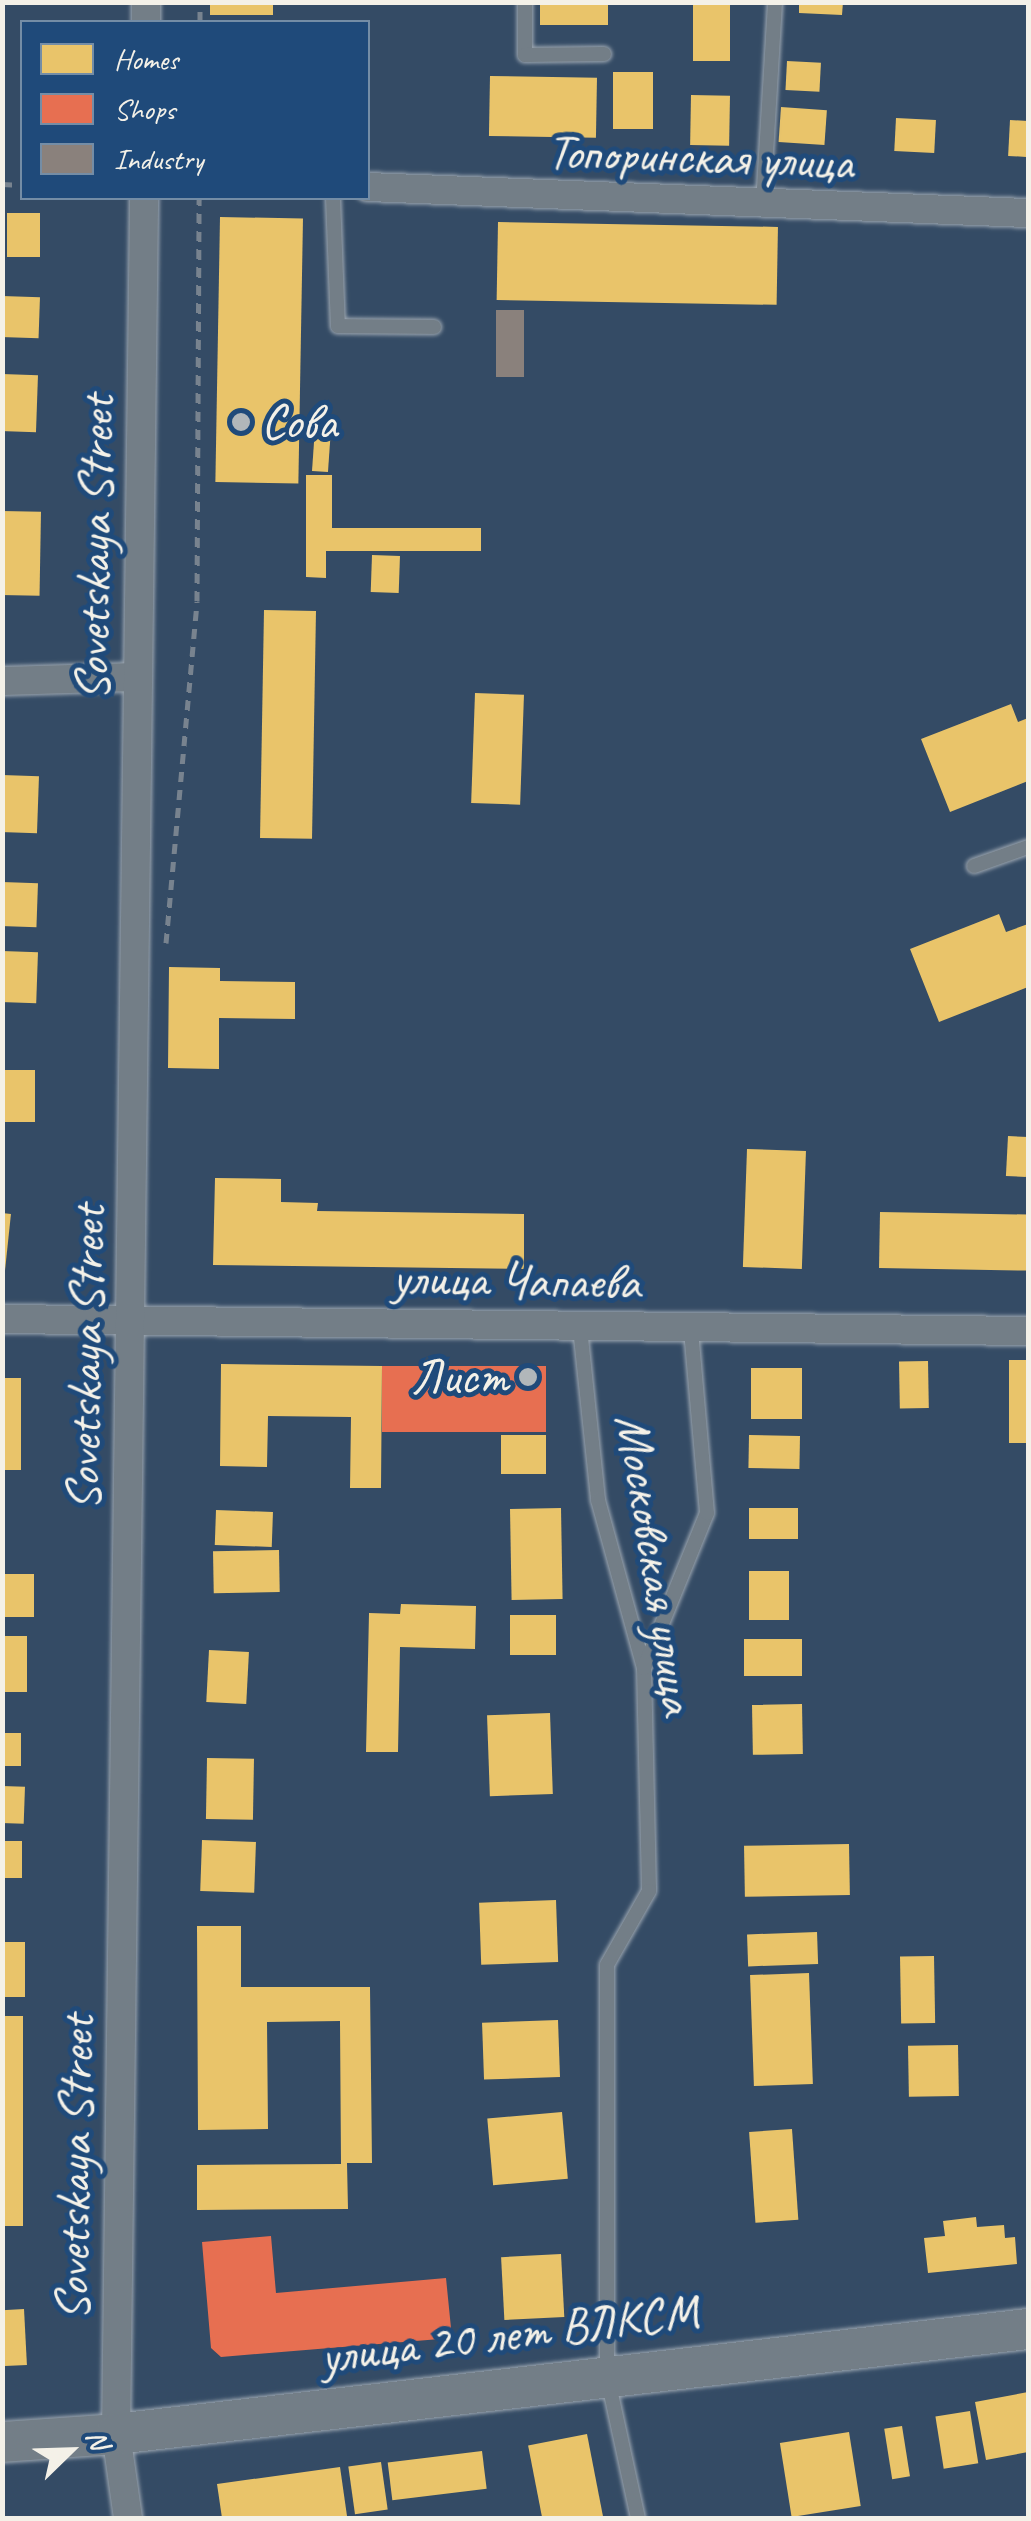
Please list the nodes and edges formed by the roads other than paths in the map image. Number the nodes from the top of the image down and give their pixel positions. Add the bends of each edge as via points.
1 (526, 2) edge
2 (775, 2) edge
3 (604, 54) dead end
4 (370, 187) edge
5 (144, 200) edge
6 (334, 200) edge
7 (763, 205) junction
8 (1028, 213) edge
9 (434, 327) dead end
10 (138, 677) junction
11 (2, 681) edge
12 (1028, 847) edge
13 (974, 866) dead end
14 (131, 1317) junction
15 (2, 1319) edge
16 (580, 1328) junction
17 (691, 1329) junction
18 (1028, 1331) edge
19 (644, 1668) junction
20 (1028, 2328) edge
21 (607, 2375) junction
22 (116, 2434) junction
23 (2, 2442) edge
24 (128, 2518) edge
25 (638, 2518) edge

1 - 3 lane via 524,55
2 - 7 lane
4 - 7 street, Топоринская улица
5 - 10 street, Sovetskaya Street
6 - 9 lane via 338,326
7 - 8 street, Топоринская улица
10 - 11 street
10 - 14 street, Sovetskaya Street
12 - 13 lane
14 - 15 street, улица Чапаева
14 - 16 street, улица Чапаева
14 - 22 street, Sovetskaya Street
16 - 17 street, улица Чапаева
16 - 19 lane, Московская улица via 598,1500
17 - 18 street, улица Чапаева
17 - 19 lane via 707,1513
19 - 21 lane, Московская улица via 649,1891 607,1964
20 - 21 street, улица 20 лет ВЛКСМ
21 - 22 street, улица 20 лет ВЛКСМ
21 - 25 lane, Московская улица
22 - 23 street, улица 20 лет ВЛКСМ
22 - 24 street, Sovetskaya Street

